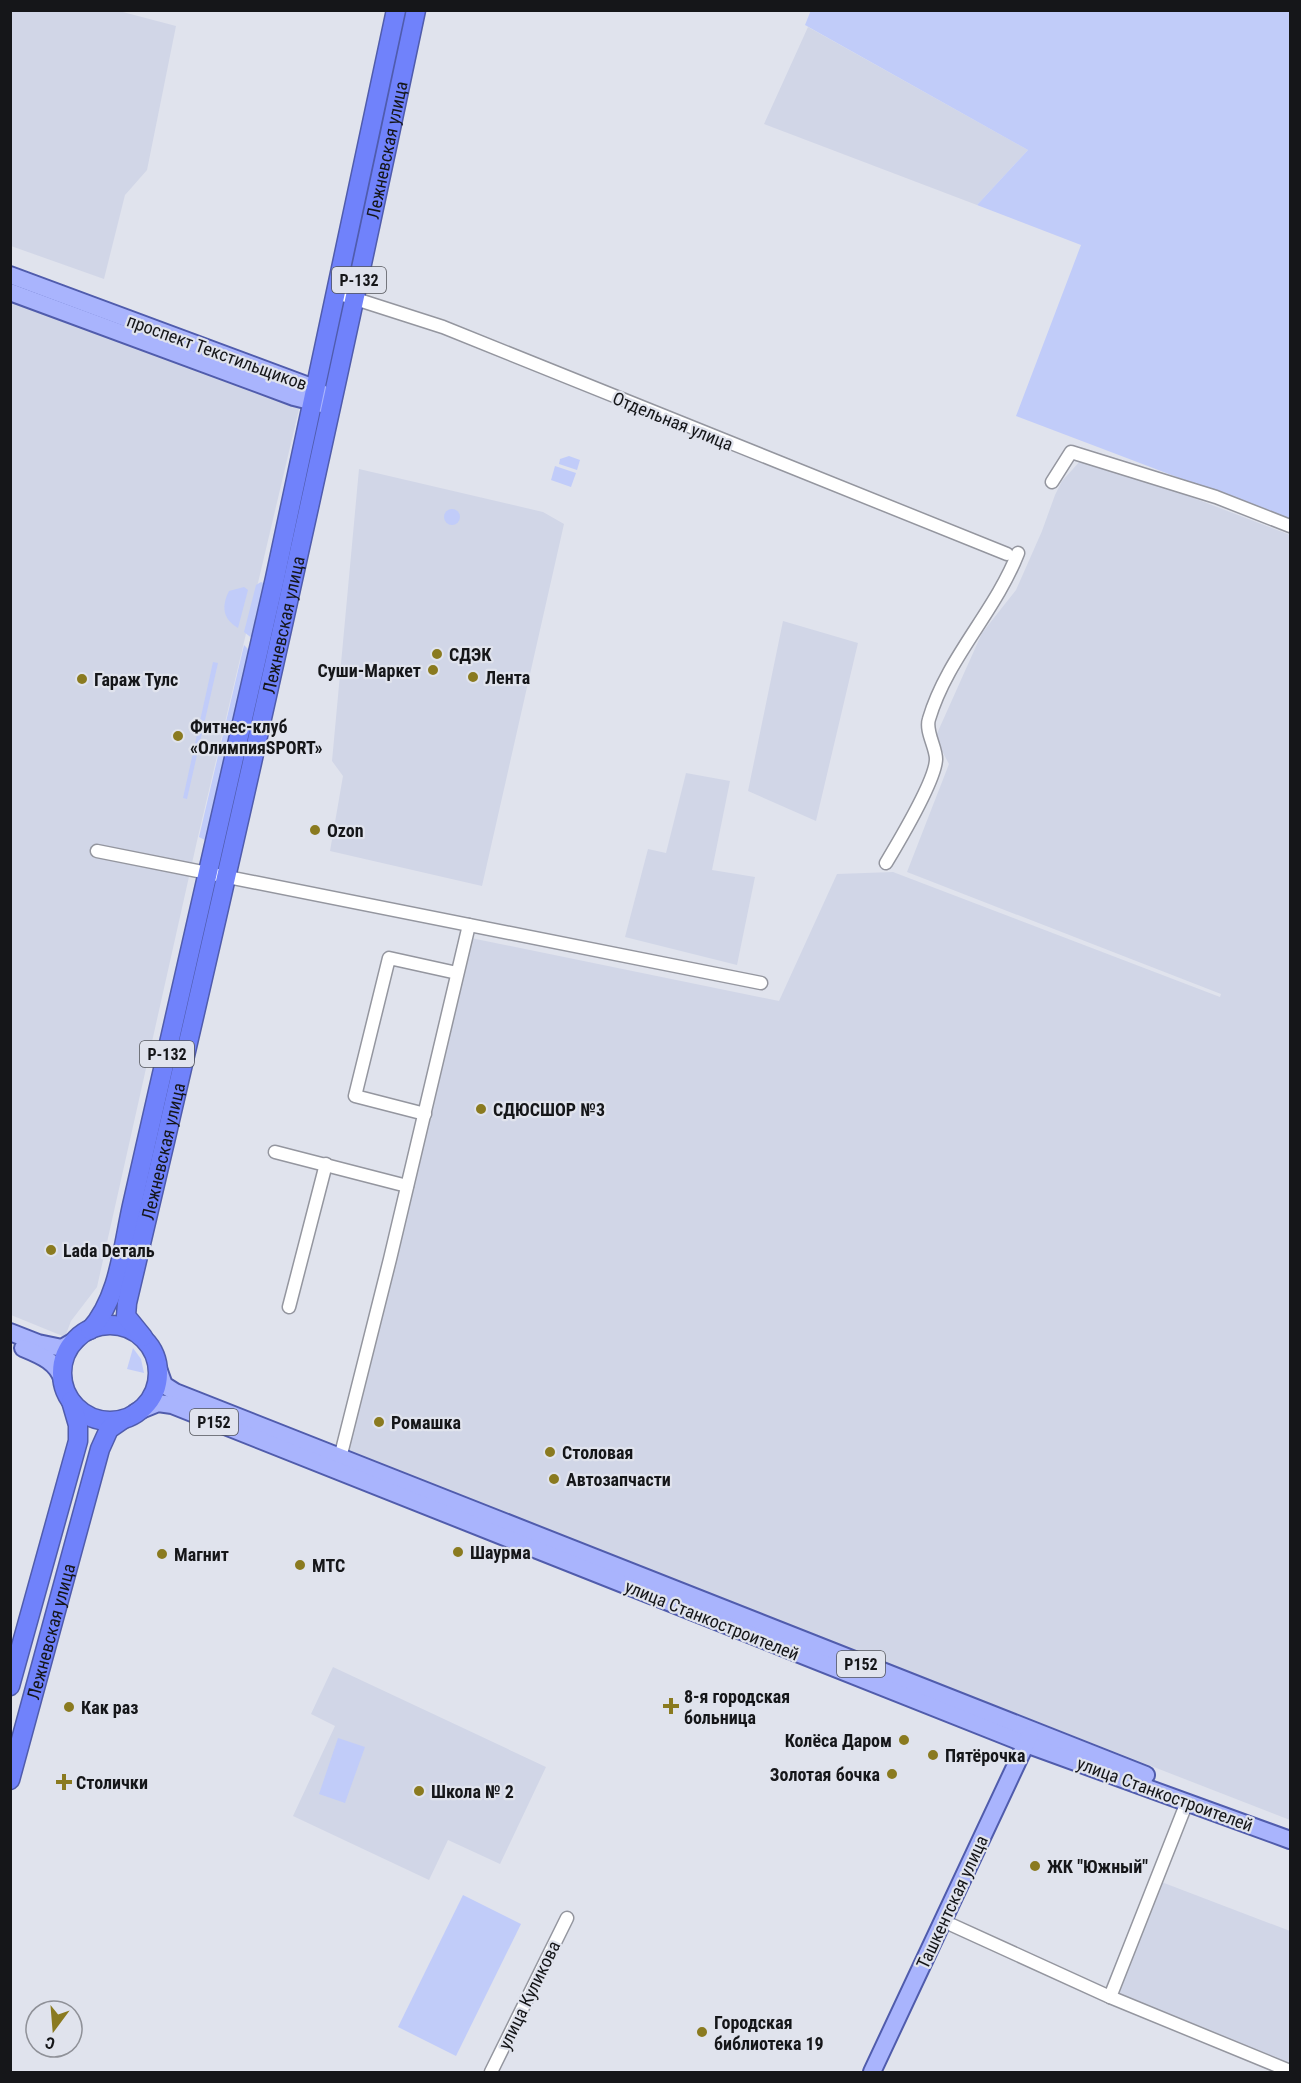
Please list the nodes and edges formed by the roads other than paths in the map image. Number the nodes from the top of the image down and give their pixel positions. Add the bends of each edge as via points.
1 (396, 10) edge
2 (416, 10) edge
3 (10, 275) edge
4 (10, 292) edge
5 (337, 293) junction
6 (355, 298) junction
7 (315, 396) junction
8 (333, 406) junction
9 (1052, 482) dead end
10 (1290, 526) edge
11 (97, 851) dead end
12 (886, 863) dead end
13 (208, 873) junction
14 (228, 877) junction
15 (469, 925) junction
16 (458, 973) junction
17 (761, 984) dead end
18 (425, 1114) junction
19 (275, 1152) dead end
20 (326, 1164) junction
21 (407, 1186) junction
22 (289, 1306) dead end
23 (10, 1332) edge
24 (83, 1335) junction
25 (143, 1337) junction
26 (10, 1343) edge
27 (159, 1371) junction
28 (63, 1381) junction
29 (70, 1399) junction
30 (129, 1416) junction
31 (340, 1458) junction
32 (10, 1686) edge
33 (1033, 1740) junction
34 (10, 1780) edge
35 (1187, 1802) junction
36 (1290, 1829) edge
37 (1290, 1840) edge
38 (567, 1918) dead end
39 (948, 1923) junction
40 (937, 1946) junction
41 (1110, 1997) junction
42 (1290, 2071) edge
43 (491, 2073) edge
44 (872, 2073) edge
45 (883, 2073) edge

1 - 5 highway, Лежневская улица / Р-132
2 - 6 highway, Лежневская улица / Р-132
3 - 7 main road, проспект Текстильщиков
4 - 7 main road, проспект Текстильщиков
5 - 6 street, Отдельная улица
5 - 7 highway, Лежневская улица / Р-132
6 - 8 highway, Лежневская улица / Р-132
6 - 12 street, Отдельная улица via 443,327 1013,554 1006,584 950,669 928,722 936,761 915,813
7 - 8 main road, проспект Текстильщиков
7 - 13 highway, Лежневская улица / Р-132
8 - 14 highway, Лежневская улица / Р-132
9 - 10 street via 1071,452 1216,497
11 - 13 street
13 - 14 street
13 - 24 highway, Лежневская улица / Р-132 via 110,1298 103,1314
14 - 15 street
14 - 25 highway, Лежневская улица / Р-132 via 127,1303 126,1316
15 - 16 street
15 - 17 street
16 - 18 street
16 - 18 street via 388,958 355,1096
18 - 21 street
19 - 20 street
20 - 21 street
20 - 22 street
21 - 31 street
23 - 24 main road via 62,1348
24 - 25 highway via 117,1326
24 - 28 highway via 64,1361
25 - 27 highway
26 - 28 main road via 41,1355 58,1369
27 - 30 highway via 151,1398
27 - 31 main road, улица Станкостроителей / Р152 via 163,1383 175,1392
28 - 29 highway
29 - 30 highway via 93,1417 104,1420
29 - 32 highway, Лежневская улица via 77,1418 78,1441
30 - 33 main road, улица Станкостроителей / Р152 via 154,1404 172,1405
30 - 34 highway, Лежневская улица via 109,1429 100,1449
31 - 33 main road, улица Станкостроителей / Р152
33 - 35 main road, улица Станкостроителей / Р152
33 - 36 main road, улица Станкостроителей / Р152
33 - 39 main road, Ташкентская улица
35 - 37 main road, улица Станкостроителей / Р152
35 - 41 street
38 - 43 street, улица Куликова
39 - 40 main road, Ташкентская улица
39 - 41 street
40 - 44 main road, Ташкентская улица
40 - 45 main road, Ташкентская улица
41 - 42 street

